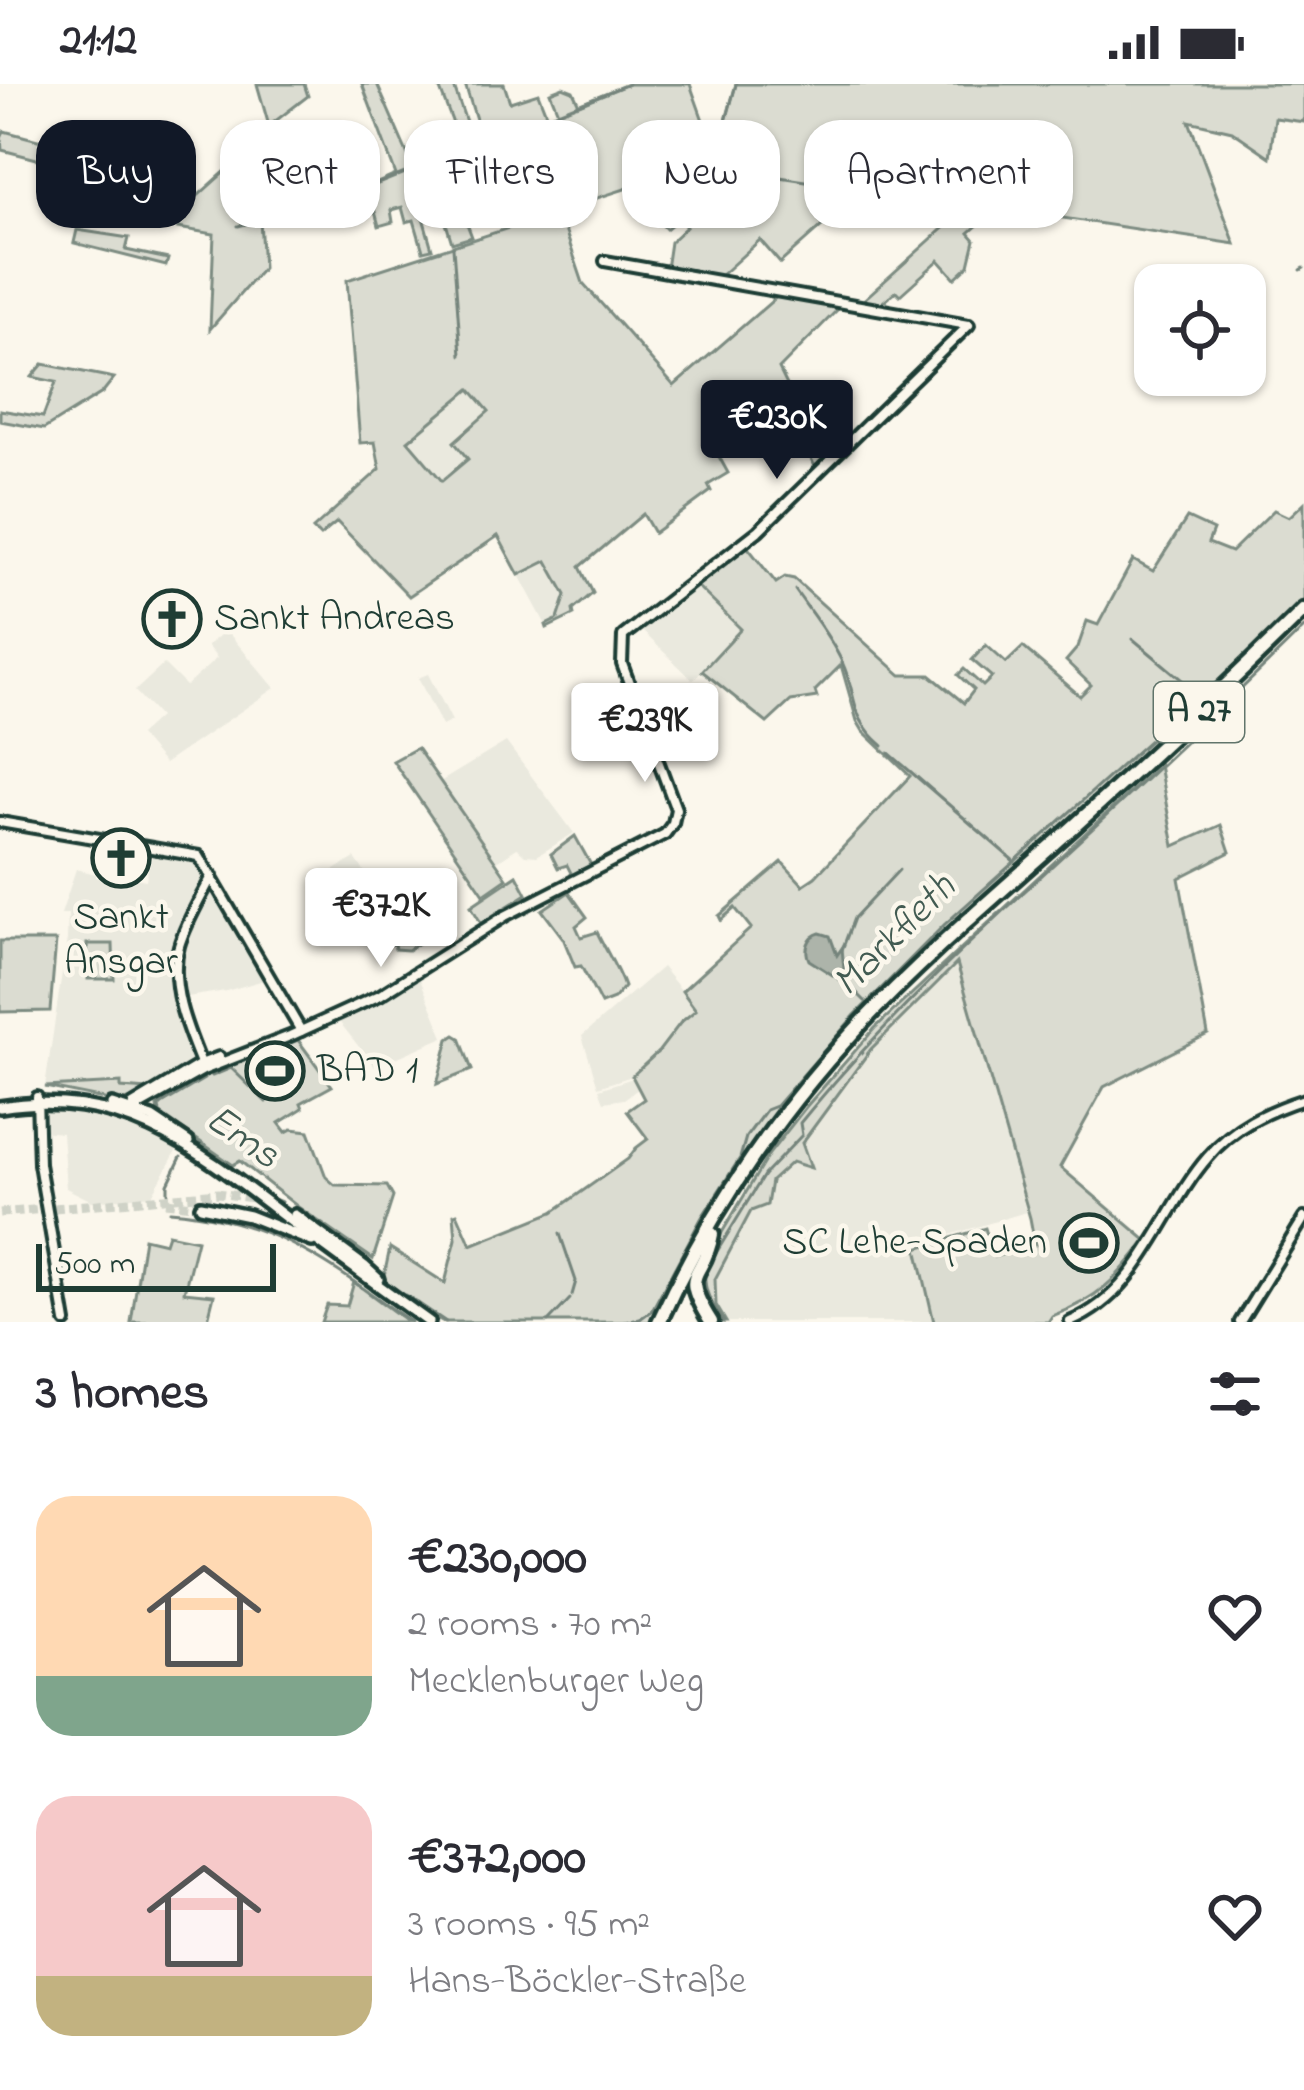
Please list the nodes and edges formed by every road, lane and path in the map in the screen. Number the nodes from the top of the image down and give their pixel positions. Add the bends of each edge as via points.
1 (605, 261) dead end
2 (1304, 610) edge
3 (1304, 621) edge
4 (633, 627) junction
5 (621, 650) junction
6 (0, 822) edge
7 (213, 878) junction
8 (300, 1028) junction
9 (202, 1067) junction
10 (37, 1099) junction
11 (1304, 1099) edge
12 (149, 1102) junction
13 (0, 1104) edge
14 (133, 1111) junction
15 (152, 1118) junction
16 (209, 1160) junction
17 (201, 1206) tunnel mouth
18 (295, 1215) tunnel mouth
19 (1304, 1218) edge
20 (712, 1234) junction
21 (333, 1252) junction
22 (399, 1300) junction
23 (66, 1322) edge
24 (429, 1322) edge
25 (663, 1322) edge
26 (711, 1322) edge
27 (1070, 1322) edge
28 (1240, 1322) edge

1 - 4 street via 969,325 758,531
2 - 25 highway, A 27 via 875,1009 740,1176
3 - 20 highway, A 27 via 883,1012 789,1120
4 - 5 street
4 - 5 street
5 - 8 street via 674,802 670,829 505,916 380,995
6 - 7 street via 193,854
7 - 8 street
7 - 9 street via 179,946 176,971
8 - 9 street
9 - 12 street
9 - 14 street
10 - 13 main road
10 - 14 main road
10 - 23 street via 39,1164
11 - 27 street via 1224,1140 1132,1274
12 - 14 street
12 - 15 street
14 - 15 main road
14 - 16 main road
15 - 16 main road
16 - 21 main road
17 - 21 main road via 259,1219
18 - 22 main road
19 - 28 street
20 - 25 highway, A 27
20 - 26 highway via 694,1282
21 - 22 main road
22 - 24 main road

